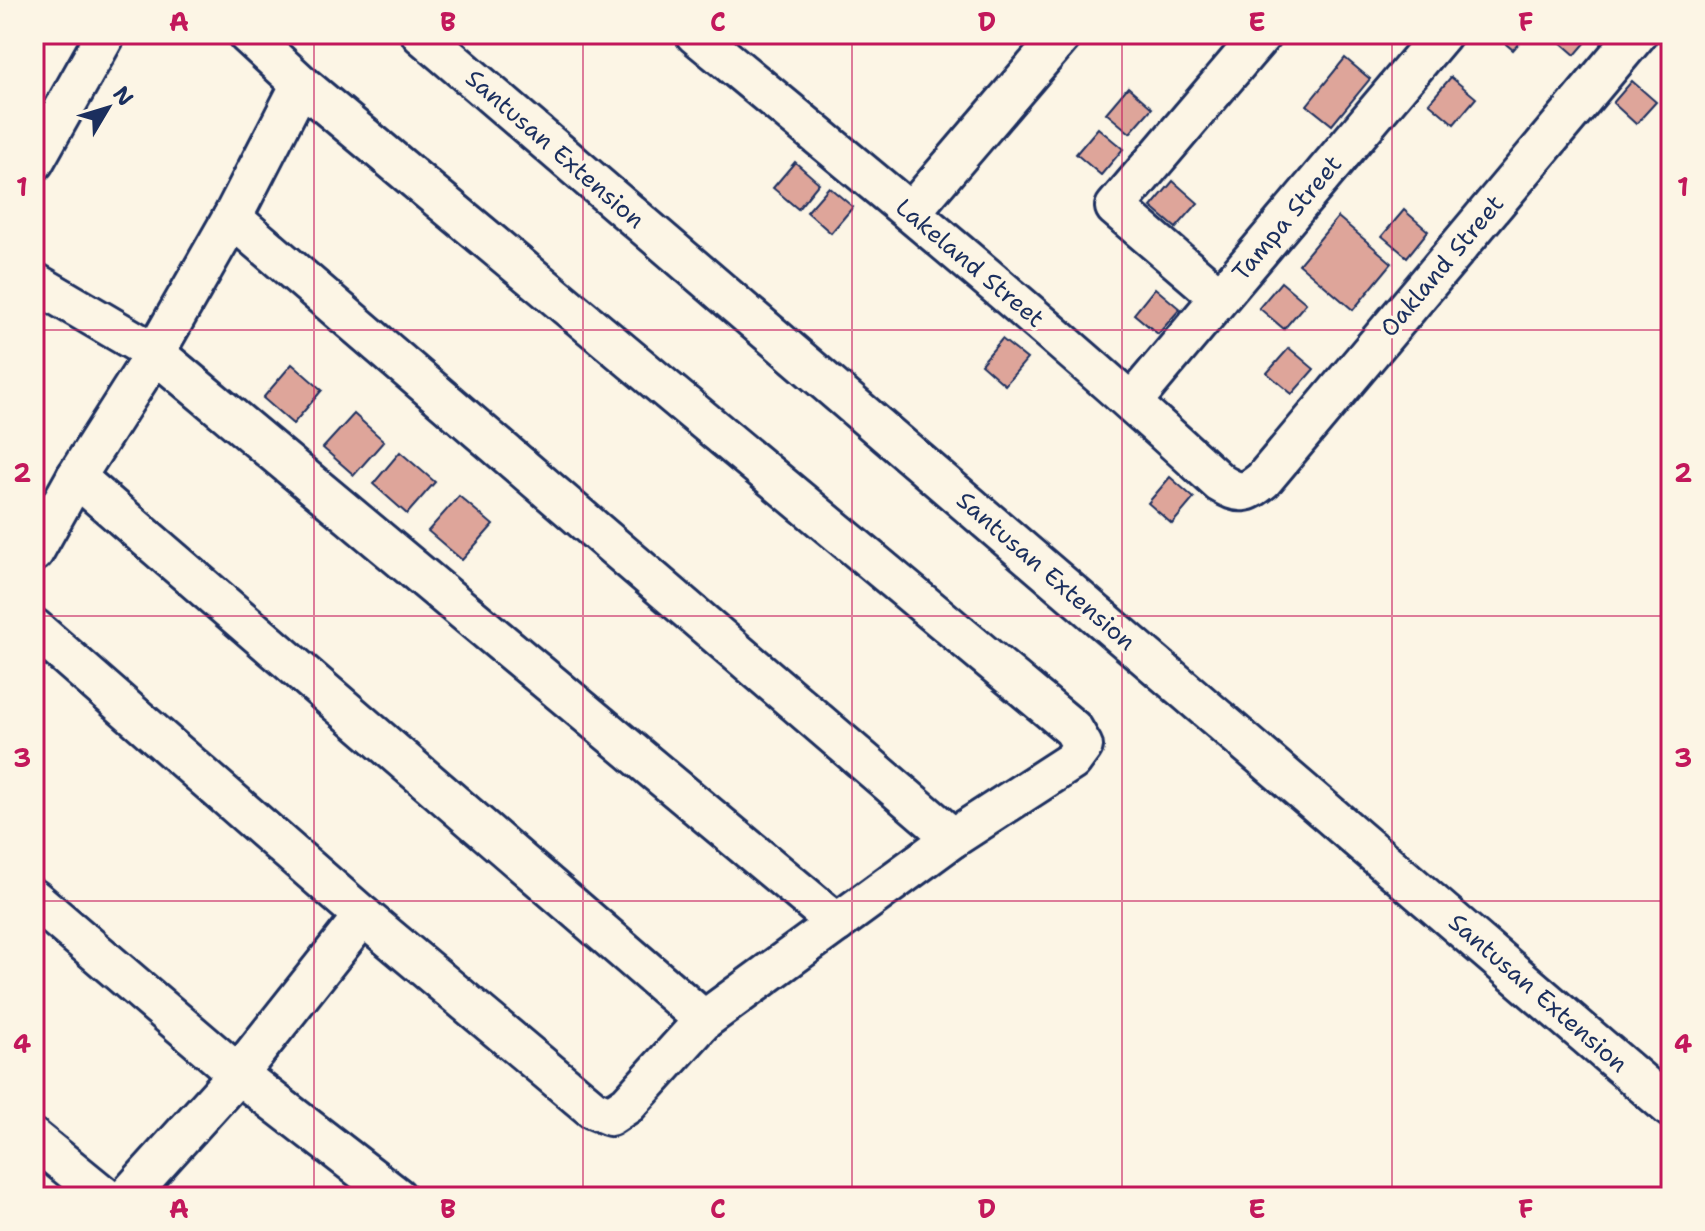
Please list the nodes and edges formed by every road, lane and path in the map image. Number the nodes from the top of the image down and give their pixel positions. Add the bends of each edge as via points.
1 (106, 34) edge
2 (247, 34) edge
3 (421, 34) edge
4 (695, 34) edge
5 (1063, 34) edge
6 (1262, 34) edge
7 (1442, 34) edge
8 (1637, 34) edge
9 (301, 84) junction
10 (34, 162) edge
11 (911, 212) junction
12 (232, 218) junction
13 (34, 282) edge
14 (1220, 297) junction
15 (155, 353) junction
16 (1132, 402) junction
17 (76, 477) junction
18 (1244, 492) joint
19 (34, 552) edge
20 (34, 628) edge
21 (953, 838) junction
22 (34, 899) edge
23 (363, 916) junction
24 (837, 923) junction
25 (704, 1020) junction
26 (238, 1074) junction
27 (1671, 1108) edge
28 (34, 1139) edge
29 (105, 1197) edge
30 (127, 1197) edge
31 (397, 1197) edge

1 - 10 street
2 - 9 street
3 - 27 street, Santusan Extension
4 - 11 street, Lakeland Street
5 - 11 street
6 - 14 street via 1115,207
7 - 14 street, Tampa Street
8 - 18 street, Oakland Street via 1263,480
9 - 12 street
9 - 21 street via 1073,729 1083,746 1072,761
11 - 16 street, Lakeland Street
12 - 15 street
12 - 21 street
13 - 15 street
14 - 16 street, Tampa Street
15 - 17 street
15 - 24 street
16 - 18 street, Lakeland Street via 1220,483
17 - 19 street
17 - 25 street
20 - 23 street
21 - 24 street
22 - 26 street
23 - 25 street via 593,1109 610,1116 628,1104
23 - 26 street
24 - 25 street
26 - 30 street
26 - 31 street
28 - 29 street

